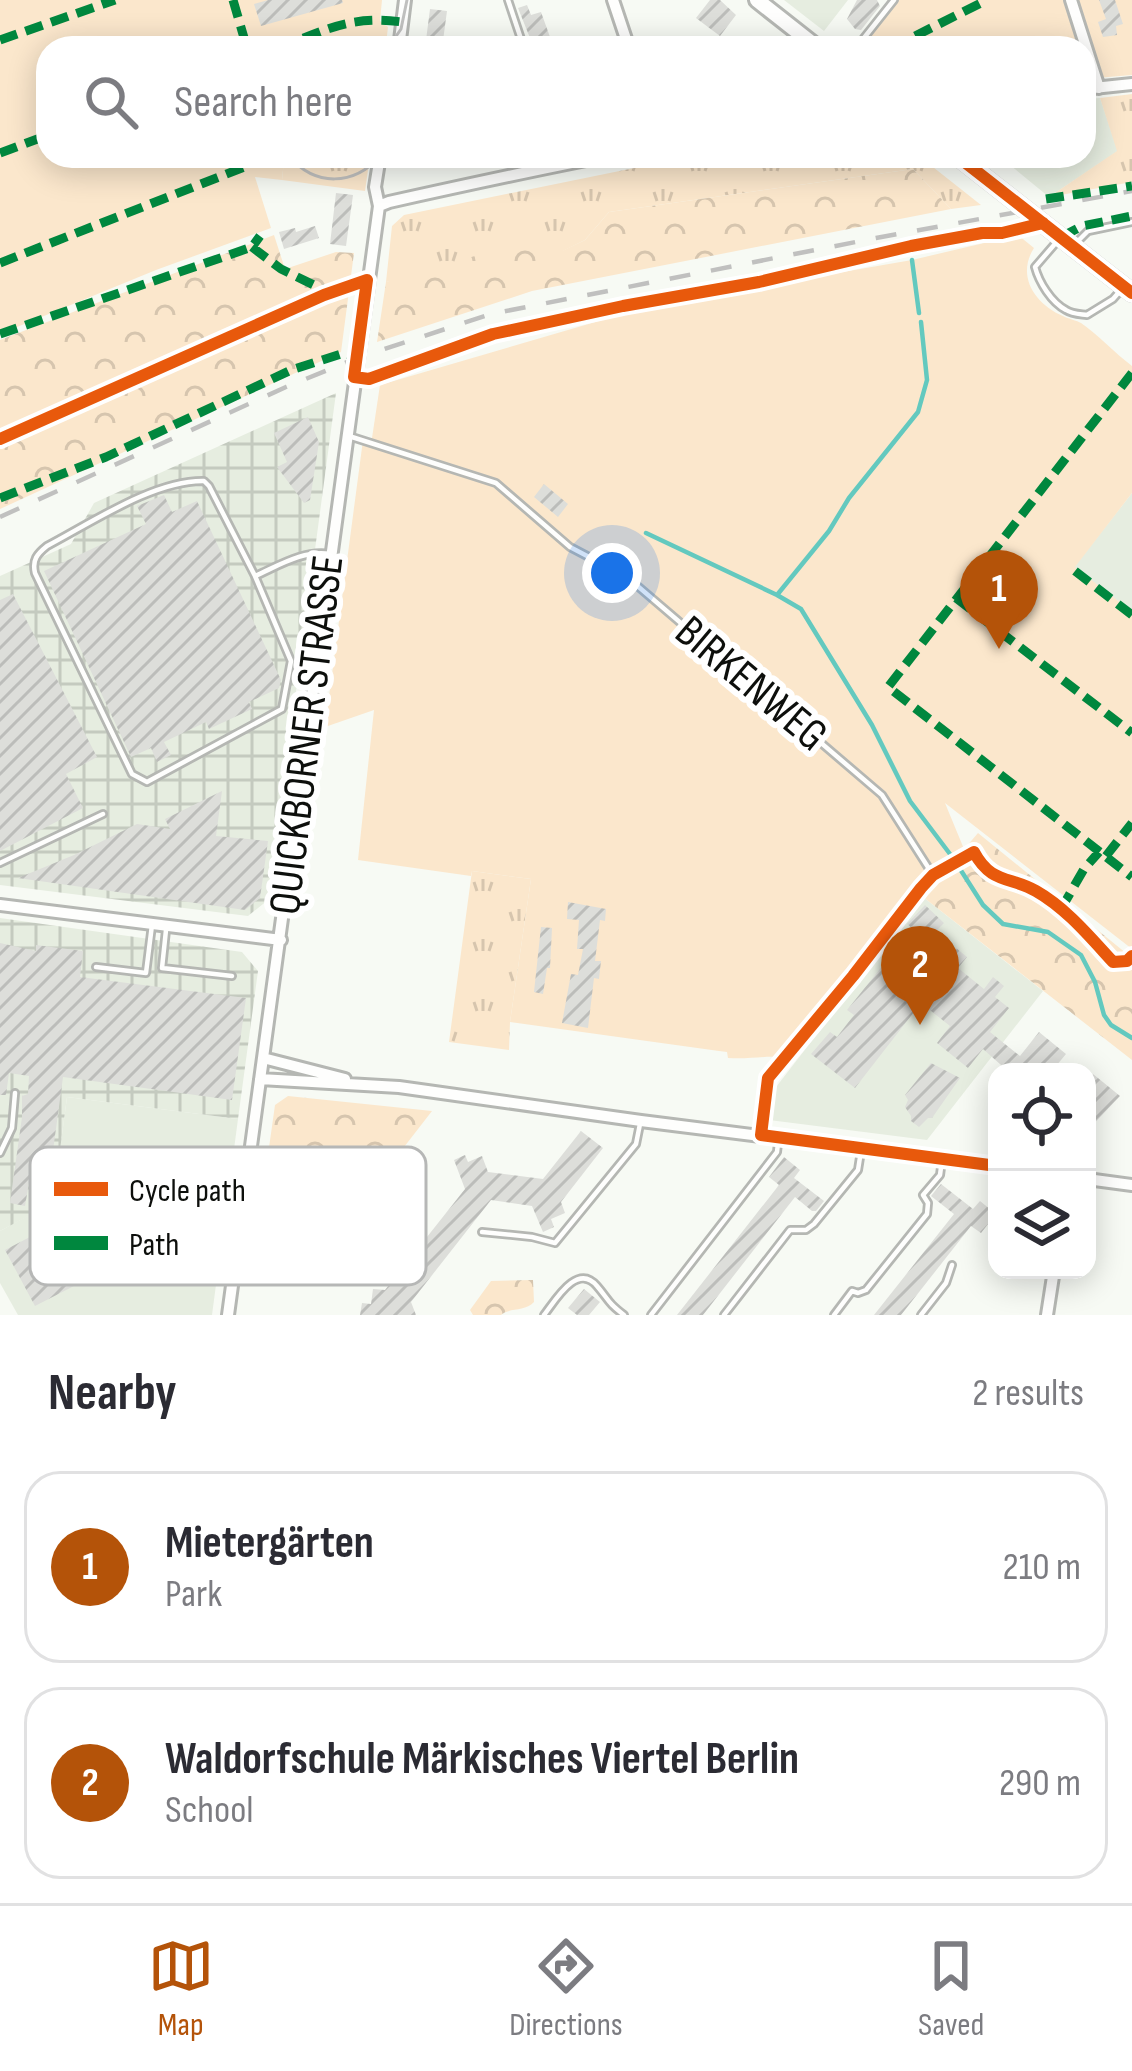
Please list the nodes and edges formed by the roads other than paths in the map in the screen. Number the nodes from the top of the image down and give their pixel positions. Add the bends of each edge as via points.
1 (405, 0) edge
2 (508, 0) edge
3 (613, 0) edge
4 (757, 0) edge
5 (894, 0) edge
6 (1071, 0) edge
7 (400, 36) edge
8 (520, 36) edge
9 (625, 36) edge
10 (803, 36) edge
11 (866, 36) edge
12 (1082, 36) edge
13 (1096, 79) edge
14 (1132, 84) edge
15 (1096, 88) edge
16 (1099, 88) junction
17 (378, 168) edge
18 (543, 168) edge
19 (972, 168) edge
20 (379, 206) junction
21 (1132, 223) edge
22 (1067, 242) junction
23 (1128, 290) edge
24 (347, 436) junction
25 (330, 554) junction
26 (255, 576) junction
27 (103, 814) dead end
28 (0, 863) edge
29 (933, 875) dead end
30 (0, 905) edge
31 (152, 926) junction
32 (167, 927) junction
33 (280, 940) junction
34 (95, 967) dead end
35 (232, 976) dead end
36 (263, 1058) junction
37 (260, 1078) junction
38 (353, 1083) junction
39 (16, 1093) dead end
40 (641, 1121) junction
41 (779, 1138) junction
42 (251, 1147) edge
43 (861, 1148) junction
44 (0, 1151) edge
45 (942, 1160) junction
46 (988, 1165) edge
47 (1096, 1180) edge
48 (1132, 1185) edge
49 (482, 1232) dead end
50 (952, 1265) dead end
51 (1052, 1279) edge
52 (232, 1285) edge
53 (228, 1315) edge
54 (544, 1315) edge
55 (624, 1315) edge
56 (651, 1315) edge
57 (724, 1315) edge
58 (834, 1315) edge
59 (921, 1315) edge
60 (1046, 1315) edge

1 - 7 street
2 - 8 lane
3 - 9 street
4 - 10 main road
5 - 11 lane
6 - 12 street
13 - 16 street
14 - 16 street
15 - 16 street
17 - 20 street, QUICKBORNER STRASSE
18 - 20 street
19 - 22 main road
20 - 24 street, QUICKBORNER STRASSE
21 - 22 lane
22 - 23 main road
22 - 23 lane via 1035,267 1065,310 1087,315
24 - 25 street, QUICKBORNER STRASSE
24 - 29 lane, BIRKENWEG via 496,483 570,547 627,578 882,795
25 - 26 lane via 298,556
25 - 33 street, QUICKBORNER STRASSE
26 - 26 lane via 204,481 162,489 37,554 35,573 141,781 282,709 291,661
27 - 28 lane
30 - 31 street
31 - 32 street
31 - 34 lane via 146,973
32 - 33 street
32 - 35 lane via 162,968
33 - 36 street, QUICKBORNER STRASSE
36 - 37 street, QUICKBORNER STRASSE
36 - 38 street
37 - 38 street
37 - 42 street, QUICKBORNER STRASSE
38 - 40 street
39 - 44 lane
40 - 41 street
40 - 49 lane via 636,1144 555,1243
41 - 43 street
41 - 56 lane via 777,1152
43 - 45 street
43 - 57 lane via 858,1170 814,1224 790,1230
45 - 46 street
45 - 58 lane via 923,1195 927,1214 866,1290 852,1292
47 - 48 street
50 - 59 lane
51 - 60 street
52 - 53 street, QUICKBORNER STRASSE
54 - 55 lane via 569,1282 586,1279

